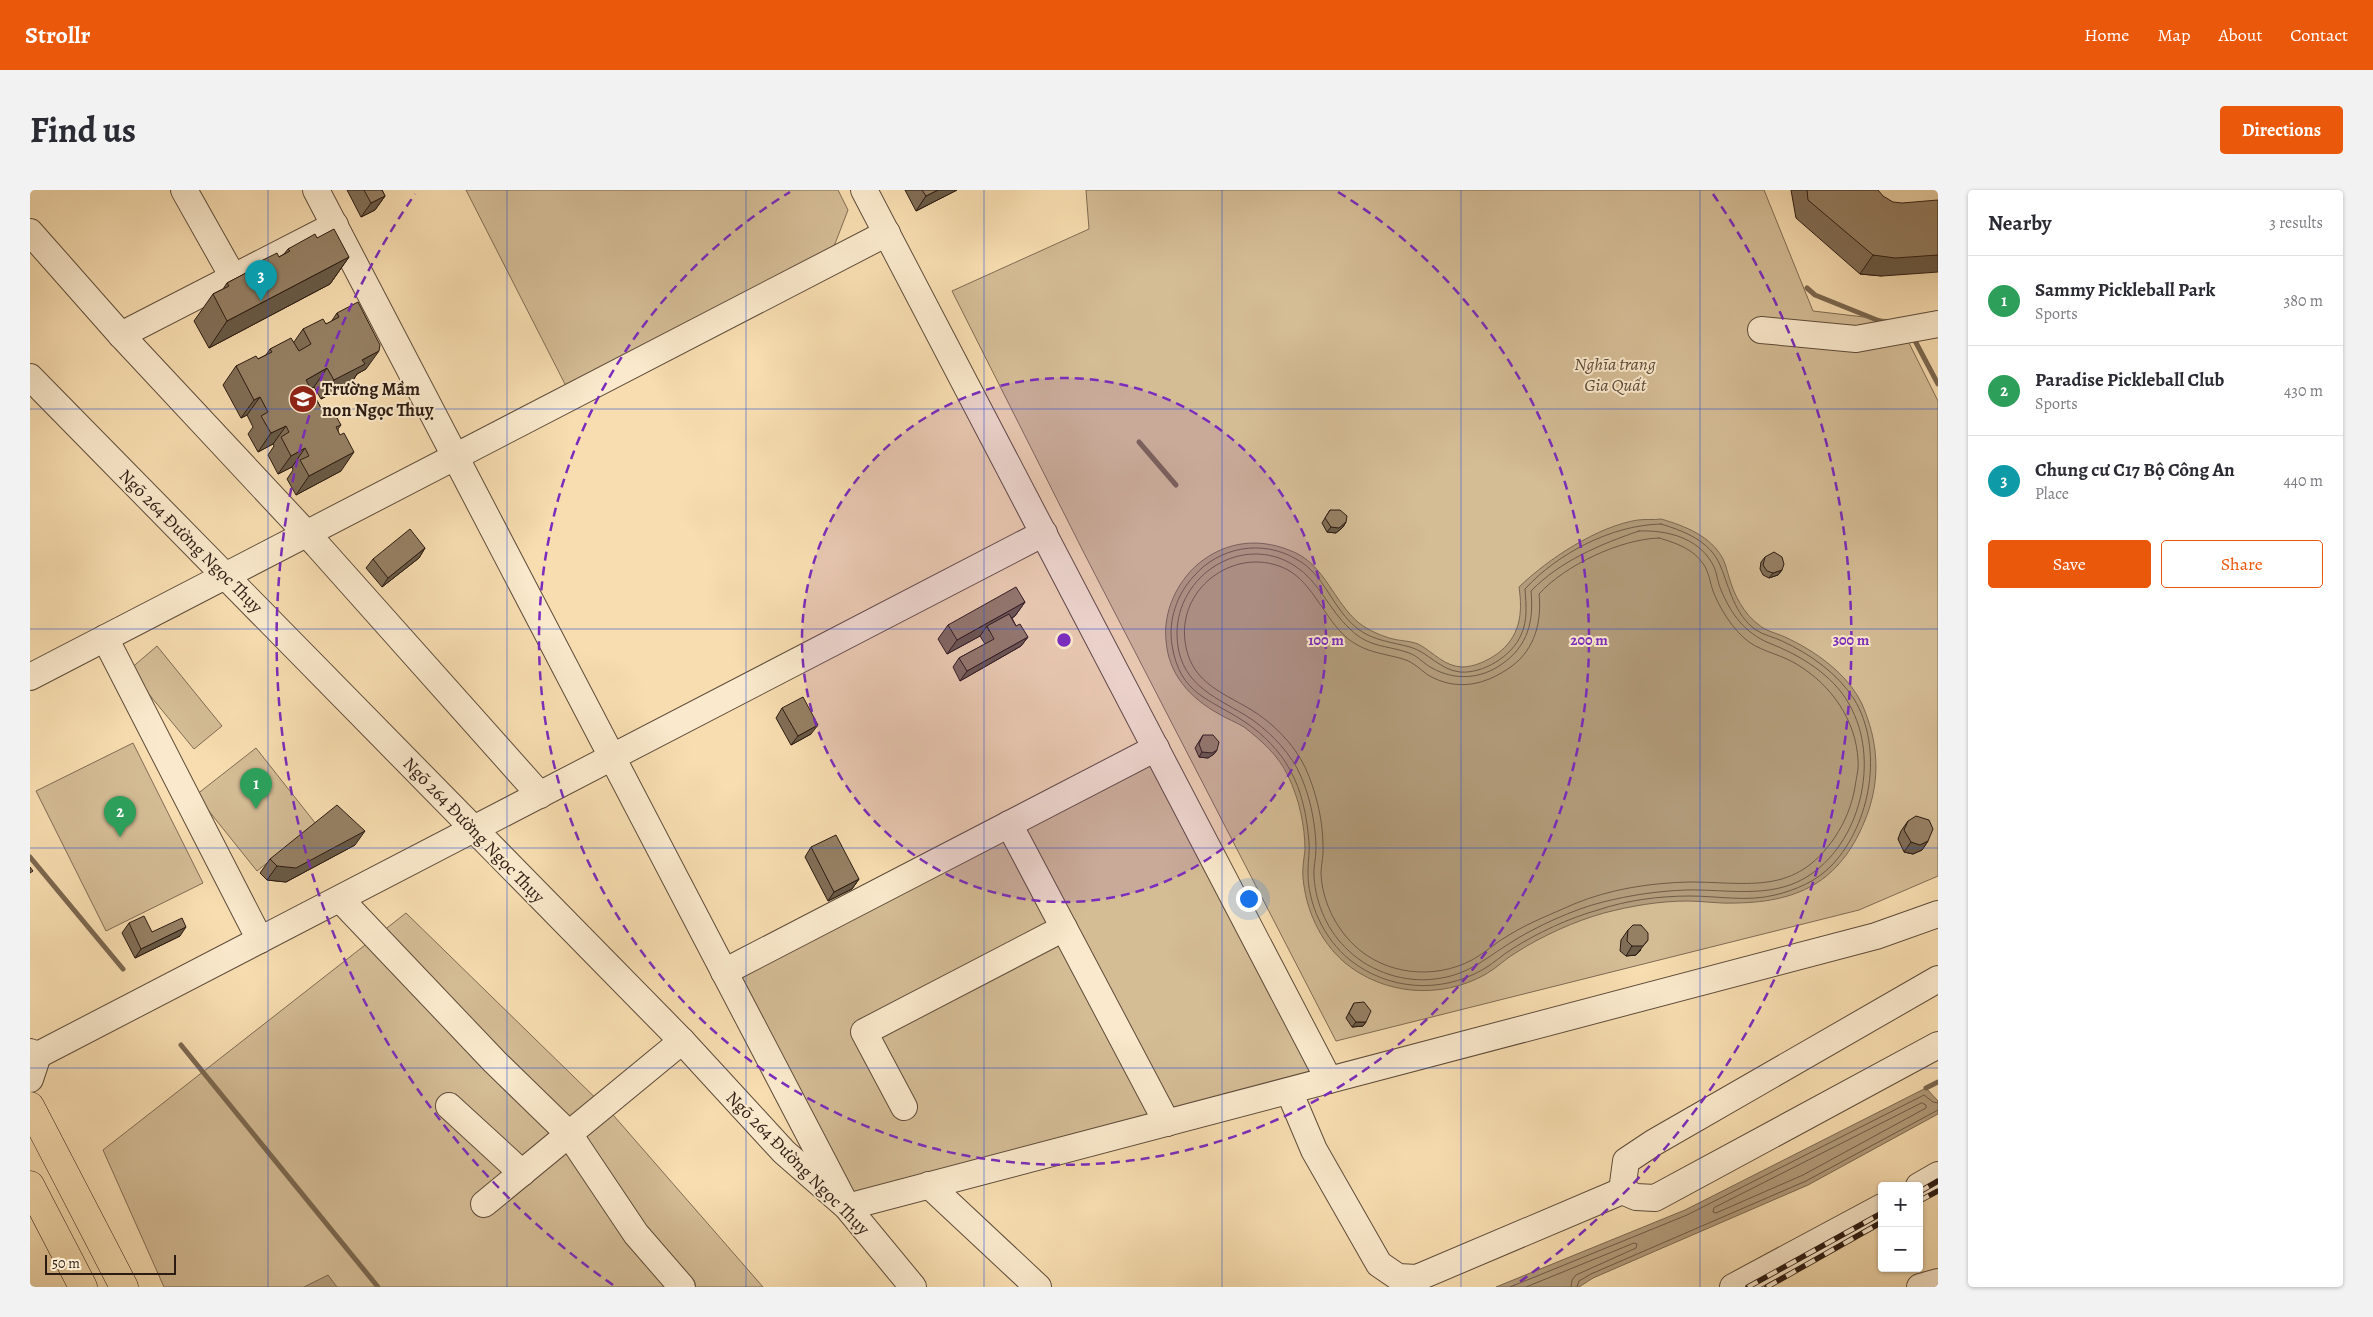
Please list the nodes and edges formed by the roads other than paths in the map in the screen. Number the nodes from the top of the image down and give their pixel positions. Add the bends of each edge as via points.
1 (184, 190) edge
2 (316, 190) edge
3 (864, 190) edge
4 (335, 225) junction
5 (30, 232) edge
6 (887, 233) junction
7 (233, 277) junction
8 (1938, 324) edge
9 (1761, 330) dead end
10 (122, 335) junction
11 (30, 377) edge
12 (455, 456) junction
13 (1044, 533) junction
14 (306, 534) junction
15 (226, 576) junction
16 (105, 638) junction
17 (30, 677) edge
18 (1156, 748) junction
19 (612, 757) junction
20 (540, 794) junction
21 (1009, 824) junction
22 (474, 829) junction
23 (340, 898) junction
24 (1938, 914) edge
25 (1064, 928) junction
26 (260, 940) junction
27 (724, 972) junction
28 (1938, 980) edge
29 (682, 1042) junction
30 (1938, 1045) edge
31 (34, 1054) edge
32 (30, 1080) edge
33 (1329, 1080) junction
34 (1289, 1091) junction
35 (30, 1106) edge
36 (449, 1106) dead end
37 (904, 1107) dead end
38 (1167, 1123) junction
39 (569, 1134) junction
40 (522, 1173) junction
41 (1938, 1175) edge
42 (1923, 1184) edge
43 (30, 1185) edge
44 (929, 1185) junction
45 (1622, 1191) junction
46 (484, 1204) dead end
47 (847, 1207) junction
48 (1878, 1209) edge
49 (1938, 1282) edge
50 (83, 1287) edge
51 (124, 1287) edge
52 (682, 1287) edge
53 (913, 1287) edge
54 (1038, 1287) edge
55 (1733, 1287) edge
56 (1920, 1287) edge

1 - 7 street
2 - 4 street
3 - 6 street
4 - 7 street
4 - 12 street
5 - 10 street
6 - 12 street
6 - 13 street
7 - 10 street
8 - 9 street via 1856,339
10 - 14 street
11 - 15 street, Ngõ 264 Đường Ngọc Thụy
12 - 14 street
12 - 19 street
13 - 18 street
13 - 19 street
14 - 15 street
14 - 20 street
15 - 16 street
15 - 22 street, Ngõ 264 Đường Ngọc Thụy
16 - 17 street
16 - 26 street
18 - 21 street
18 - 33 street
19 - 20 street
19 - 27 street
20 - 22 street
21 - 25 street
21 - 27 street
22 - 23 street
22 - 29 street, Ngõ 264 Đường Ngọc Thụy
23 - 26 street
23 - 39 street via 495,1062
24 - 33 street via 1866,939
25 - 37 street via 864,1032
25 - 38 street
26 - 31 street
27 - 47 street
28 - 45 street via 1626,1161
29 - 39 street
29 - 47 street, Ngõ 264 Đường Ngọc Thụy via 784,1152
30 - 45 street via 1655,1198 1636,1198
31 - 32 street
33 - 34 street
34 - 38 street
34 - 45 street via 1314,1150 1379,1264 1398,1276 1418,1278
35 - 51 main road
36 - 40 street
38 - 44 street
39 - 40 street
39 - 52 street via 636,1234
40 - 46 street
41 - 42 street
43 - 50 main road
44 - 47 street
44 - 54 street
47 - 53 street, Ngõ 264 Đường Ngọc Thụy
48 - 55 street
49 - 56 street

